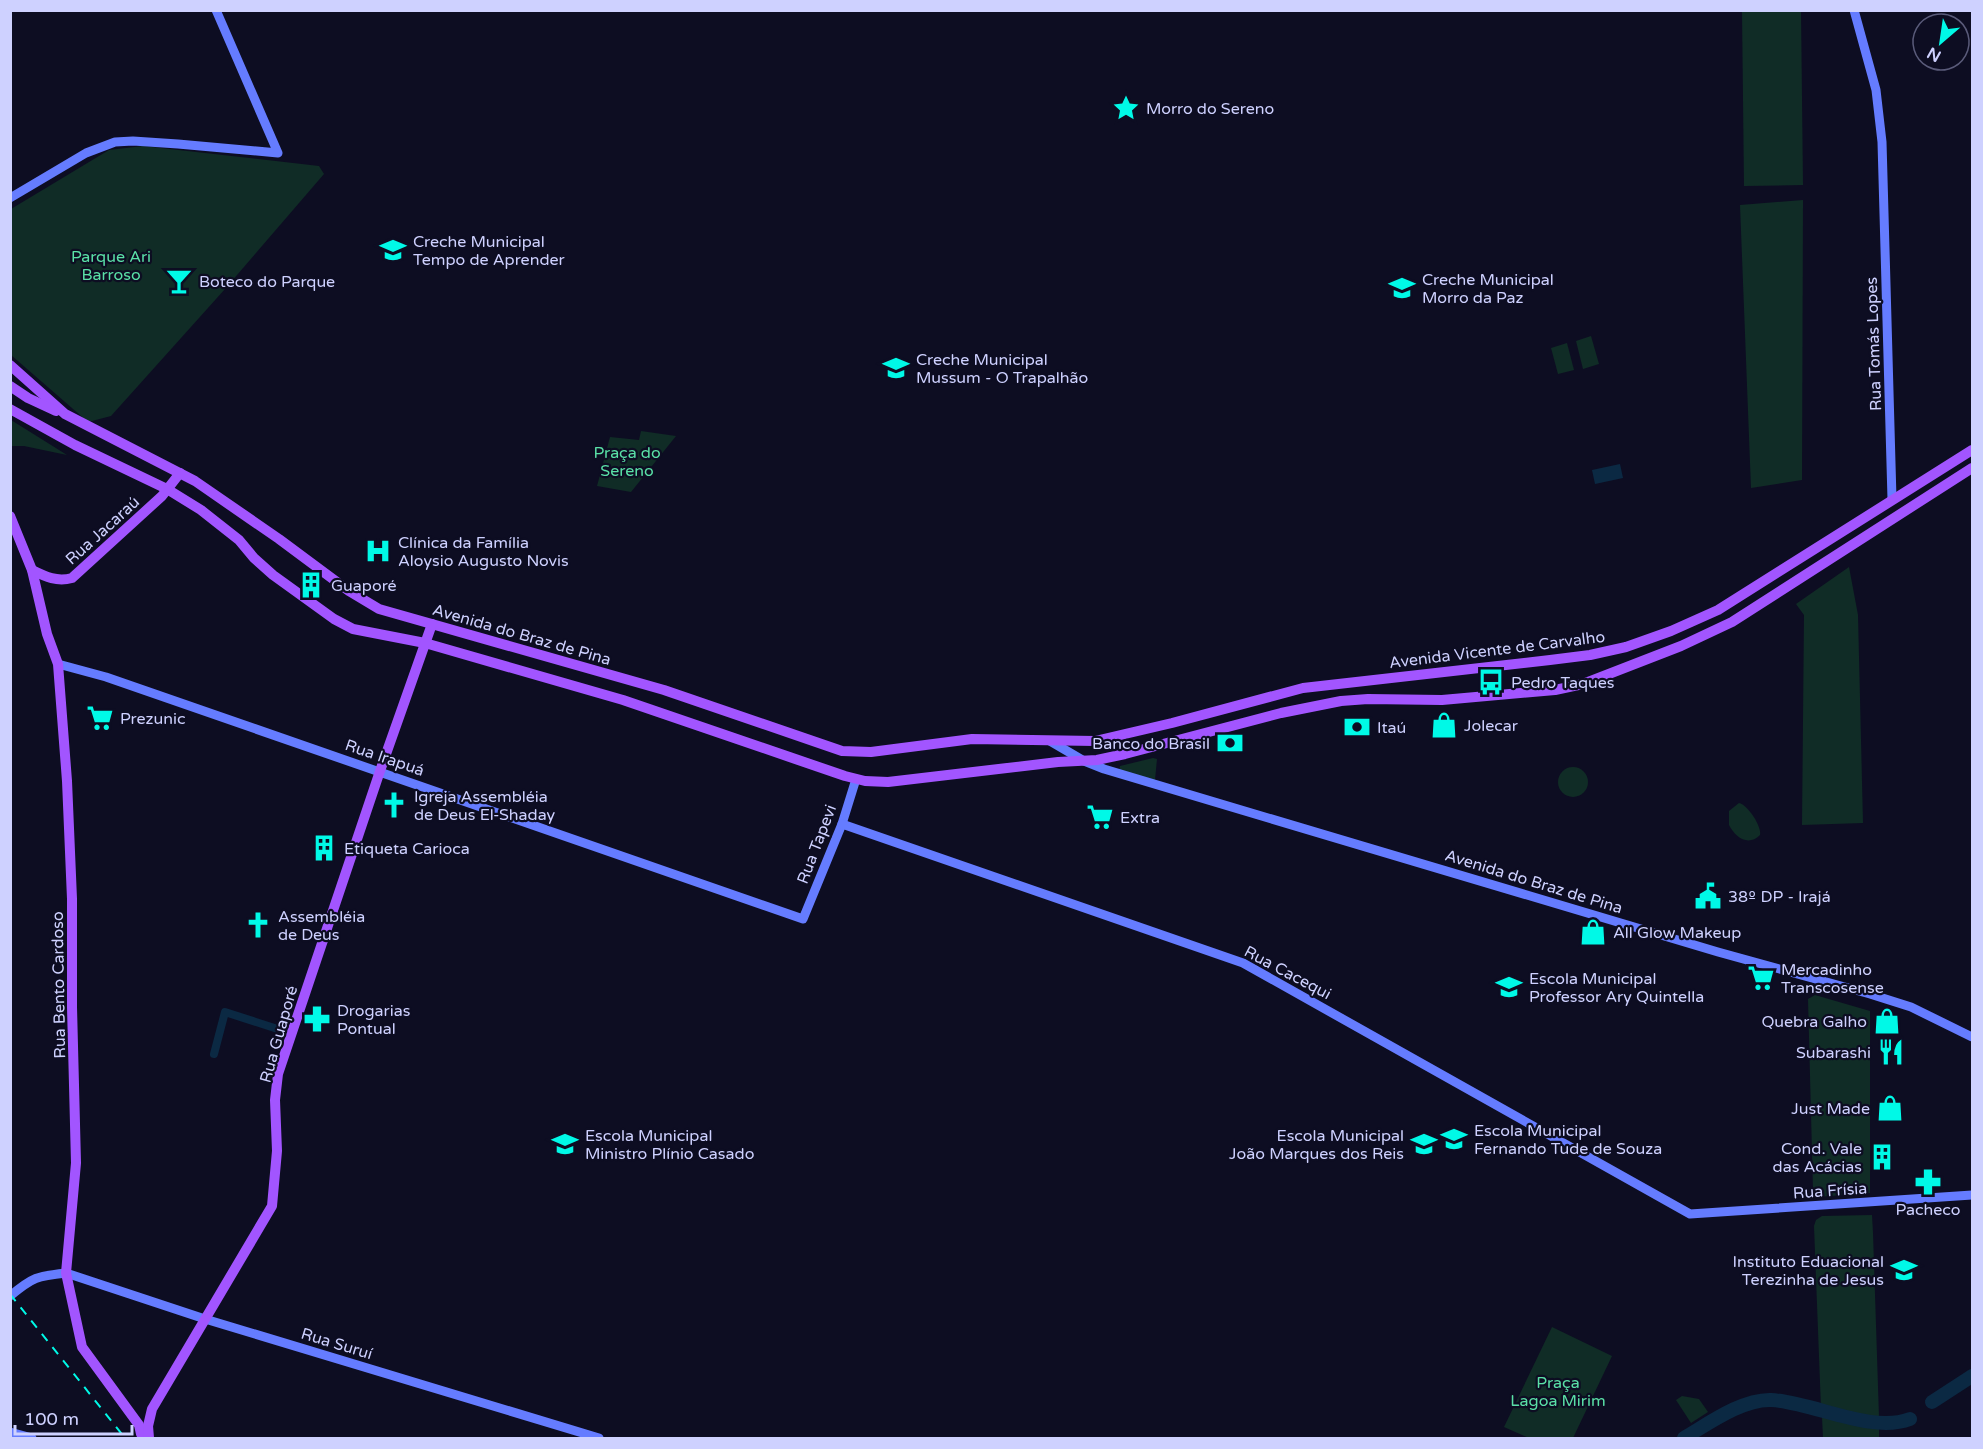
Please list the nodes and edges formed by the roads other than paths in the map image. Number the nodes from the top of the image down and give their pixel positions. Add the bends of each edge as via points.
1 (216, 10) edge
2 (1854, 10) edge
3 (10, 198) edge
4 (10, 365) edge
5 (10, 386) edge
6 (10, 409) edge
7 (65, 414) junction
8 (1972, 450) edge
9 (1972, 468) edge
10 (180, 473) junction
11 (167, 489) junction
12 (1892, 499) junction
13 (10, 516) edge
14 (32, 570) junction
15 (432, 624) junction
16 (425, 644) junction
17 (58, 664) junction
18 (1050, 741) junction
19 (1084, 760) junction
20 (380, 771) junction
21 (856, 779) junction
22 (842, 824) junction
23 (803, 919) joint
24 (1972, 1037) edge
25 (1972, 1195) edge
26 (1690, 1214) joint
27 (66, 1273) junction
28 (10, 1296) edge
29 (205, 1319) junction
30 (152, 1409) junction
31 (130, 1414) junction
32 (10, 1432) edge
33 (32, 1438) edge
34 (147, 1438) edge
35 (599, 1438) edge

1 - 3 street via 278,153 115,142 86,153
2 - 12 street, Rua Tomás Lopes via 1876,90 1882,142
4 - 7 main road, Avenida do Braz de Pina
5 - 7 main road
6 - 11 main road
7 - 10 main road, Avenida do Braz de Pina
8 - 12 main road, Avenida Vicente de Carvalho
9 - 19 main road via 1732,622 1583,684 1442,700 1341,701 1125,754
10 - 11 main road, Rua Jacaraú
10 - 15 main road, Avenida do Braz de Pina via 362,600
11 - 14 main road, Rua Jacaraú via 72,578 48,578
11 - 16 main road via 214,520 273,575 334,619 363,632
12 - 18 main road, Avenida Vicente de Carvalho via 1718,610 1618,650 1303,688 1111,738
13 - 14 main road, Rua Bento Cardoso
14 - 17 main road, Rua Bento Cardoso
15 - 16 main road, Rua Guaporé
15 - 18 main road, Avenida do Braz de Pina via 664,690 842,751 871,752 972,739
16 - 20 main road, Rua Guaporé
16 - 21 main road via 623,700
17 - 20 street, Rua Irapuá
17 - 27 main road, Rua Bento Cardoso via 71,876 76,1163
18 - 19 street, Avenida do Braz de Pina
19 - 21 main road via 888,782
19 - 24 street, Avenida do Braz de Pina via 1104,770 1193,797 1886,998
20 - 23 street, Rua Irapuá
20 - 29 main road, Rua Guaporé via 278,1074 272,1206
21 - 22 street, Rua Tapevi
22 - 23 street, Rua Tapevi
22 - 26 street, Rua Cacequi via 1244,963
25 - 26 street, Rua Frísia
27 - 28 street via 29,1280
27 - 29 street, Rua Suruí
27 - 31 main road, Rua Bento Cardoso via 82,1347
29 - 30 main road, Rua Guaporé
29 - 35 street, Rua Suruí
30 - 31 main road via 140,1416
30 - 34 main road, Rua Guaporé
31 - 34 main road, Rua Bento Cardoso
32 - 33 street

